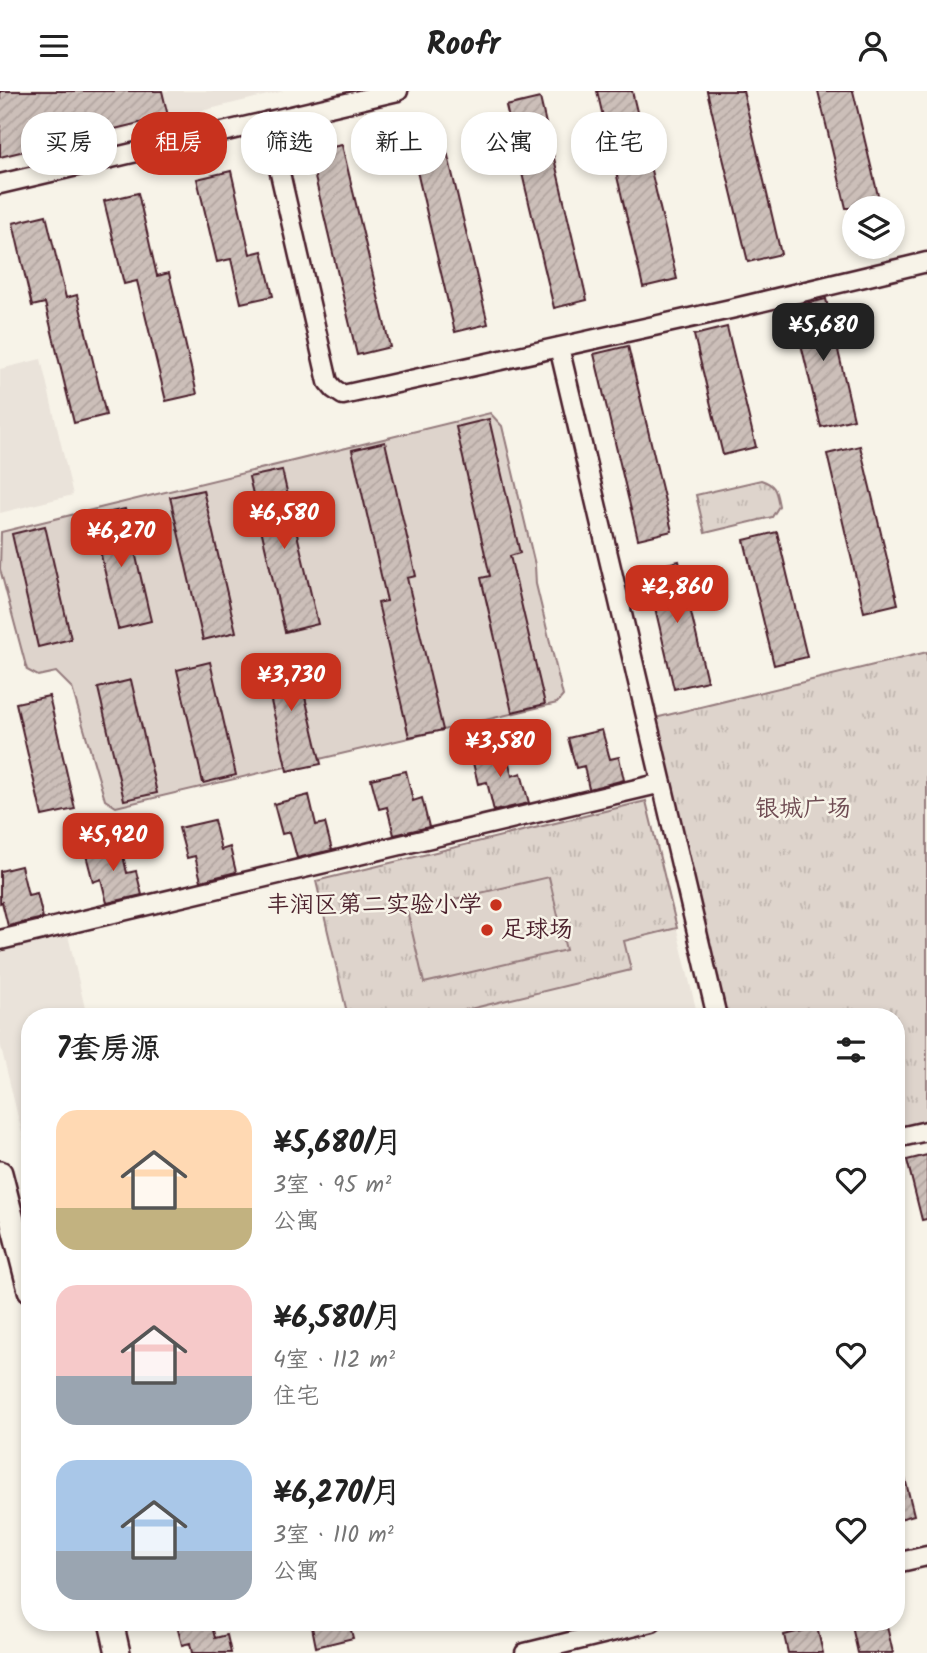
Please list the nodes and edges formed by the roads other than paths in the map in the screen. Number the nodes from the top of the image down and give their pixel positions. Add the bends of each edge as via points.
1 (398, 91) edge
2 (307, 112) edge
3 (241, 127) edge
4 (280, 175) edge
5 (0, 184) edge
6 (927, 262) edge
7 (559, 347) junction
8 (662, 783) junction
9 (0, 940) edge
10 (715, 1008) edge
11 (927, 1131) edge
12 (905, 1136) edge
13 (0, 1173) edge
14 (21, 1255) edge
15 (927, 1556) edge
16 (905, 1561) edge
17 (113, 1631) edge
18 (616, 1631) edge
19 (532, 1652) edge
20 (118, 1653) edge

1 - 2 street
3 - 5 street
4 - 7 street via 328,381 343,395
6 - 7 street
7 - 8 street
8 - 9 street
8 - 10 street
11 - 12 street
13 - 14 main road
15 - 16 street
17 - 20 main road
18 - 19 street

